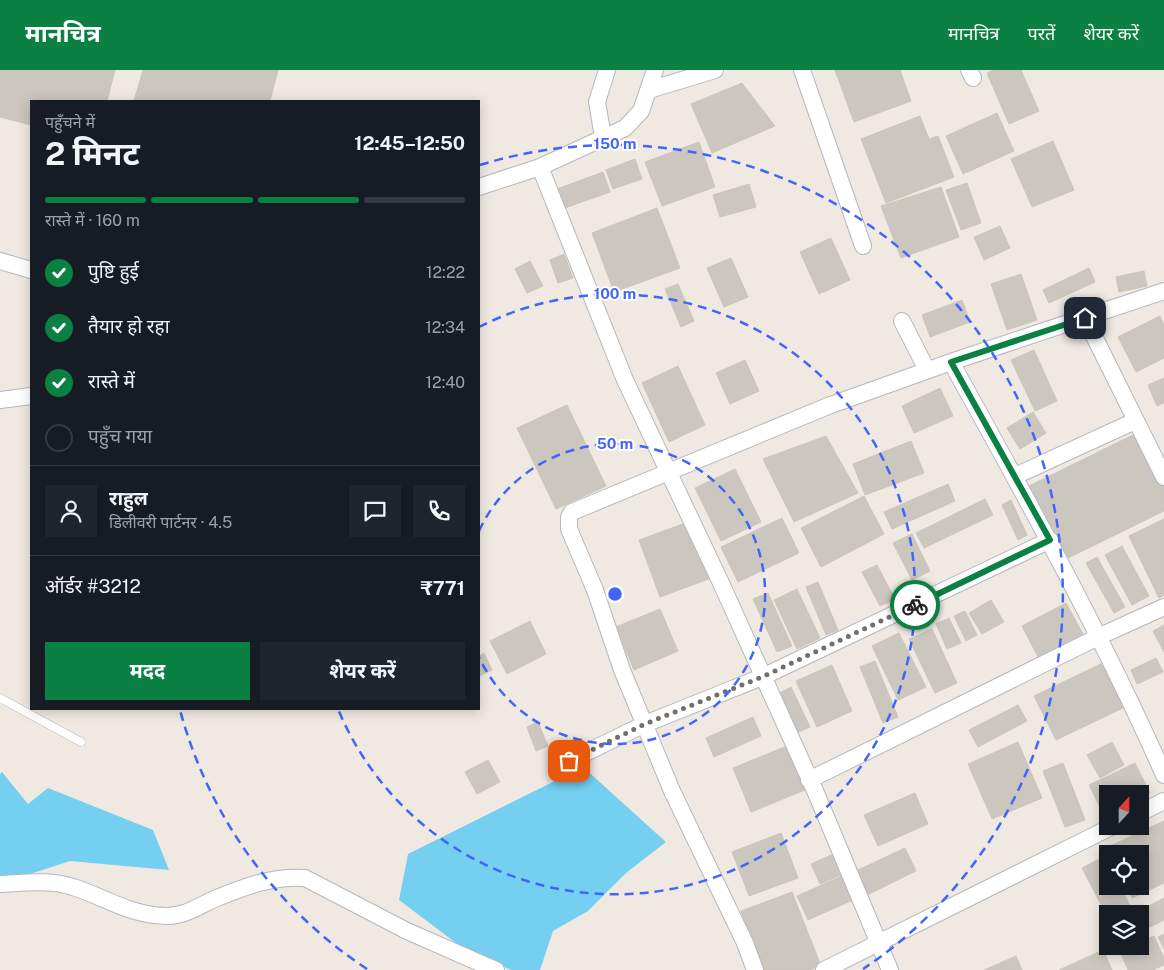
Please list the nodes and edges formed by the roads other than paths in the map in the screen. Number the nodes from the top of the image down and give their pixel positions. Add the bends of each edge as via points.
1 (607, 70) edge
2 (655, 70) edge
3 (715, 70) edge
4 (802, 70) edge
5 (649, 90) junction
6 (603, 137) junction
7 (540, 167) junction
8 (480, 187) edge
9 (863, 246) dead end
10 (0, 262) edge
11 (30, 270) edge
12 (1164, 291) edge
13 (1085, 318) junction
14 (902, 321) dead end
15 (951, 362) junction
16 (927, 370) junction
17 (30, 396) edge
18 (0, 400) edge
19 (1135, 421) junction
20 (668, 472) junction
21 (1015, 476) junction
22 (1164, 477) edge
23 (1050, 540) junction
24 (1164, 607) edge
25 (1098, 637) junction
26 (762, 677) junction
27 (0, 698) edge
28 (645, 724) junction
29 (81, 742) dead end
30 (569, 761) dead end
31 (1164, 775) edge
32 (809, 780) junction
33 (1164, 801) edge
34 (1149, 808) edge
35 (1099, 833) edge
36 (0, 884) edge
37 (878, 942) junction
38 (496, 970) edge
39 (755, 970) edge
40 (824, 970) edge
41 (890, 970) edge

1 - 6 street via 597,102
2 - 5 street
3 - 5 street
4 - 9 street
5 - 6 street via 642,111 633,121
6 - 7 street
7 - 8 street
7 - 20 street via 625,380
10 - 11 street
12 - 13 street
13 - 15 street
13 - 19 street
14 - 16 street
15 - 16 street
15 - 21 street
16 - 20 street via 828,406
17 - 18 street
19 - 21 street
19 - 22 street
20 - 26 street
20 - 28 street via 579,508 572,512 568,523
21 - 23 street
23 - 25 street
23 - 26 street
24 - 25 street
25 - 31 street
25 - 32 street
26 - 28 street
26 - 32 street
27 - 29 lane
28 - 30 street
28 - 39 street via 672,791
32 - 37 street
33 - 34 street
35 - 37 street
36 - 38 street via 72,886 140,914 169,916 192,911 263,880 305,878 422,938
37 - 40 street
37 - 41 street

